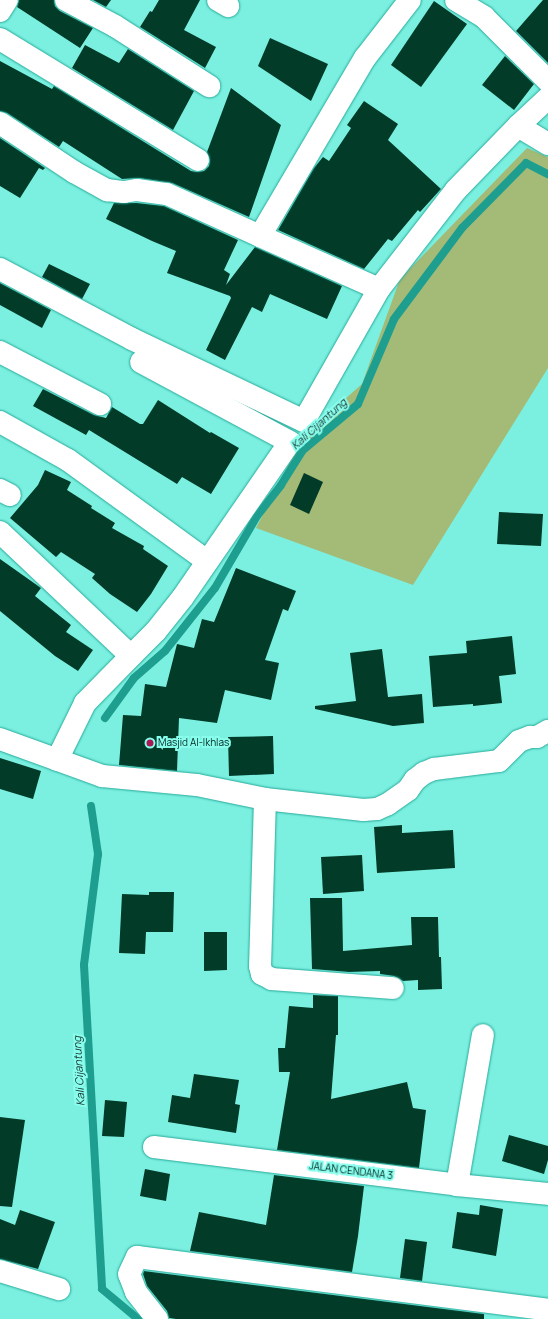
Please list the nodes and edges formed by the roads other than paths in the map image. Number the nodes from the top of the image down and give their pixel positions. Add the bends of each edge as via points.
1 (7, 0) edge
2 (66, 0) edge
3 (410, 0) edge
4 (456, 0) edge
5 (0, 11) edge
6 (0, 39) edge
7 (548, 81) edge
8 (209, 86) dead end
9 (548, 98) edge
10 (0, 123) edge
11 (518, 126) junction
12 (548, 144) edge
13 (198, 160) dead end
14 (260, 236) junction
15 (0, 269) edge
16 (379, 290) junction
17 (0, 352) edge
18 (141, 362) dead end
19 (100, 404) dead end
20 (0, 422) edge
21 (0, 532) edge
22 (207, 561) junction
23 (131, 656) junction
24 (548, 730) edge
25 (0, 739) edge
26 (63, 762) junction
27 (265, 799) junction
28 (393, 988) dead end
29 (483, 1035) dead end
30 (154, 1147) dead end
31 (457, 1185) junction
32 (548, 1194) edge
33 (0, 1271) edge
34 (59, 1289) dead end
35 (548, 1310) edge
36 (157, 1319) edge

1 - 5 street
2 - 8 street via 115,26
3 - 14 street via 365,58
4 - 7 street via 484,17
6 - 13 street
9 - 11 street
10 - 14 street via 74,172 107,190 167,194
11 - 12 street
11 - 16 street via 456,190
14 - 16 street
15 - 16 street via 132,339 304,421
17 - 19 street
18 - 22 street via 290,442
20 - 22 street via 68,460
21 - 23 street
22 - 23 street via 156,631
23 - 26 street via 85,703
24 - 27 street via 537,737 519,740 499,760 434,769 424,773 408,790 377,809
25 - 26 street
26 - 27 street via 102,776 143,782 197,785
27 - 28 street via 260,966 262,974 272,979
29 - 31 street
30 - 31 street, JALAN CENDANA 3
31 - 32 street, JALAN CENDANA 3
33 - 34 street
35 - 36 street via 137,1257 129,1274 136,1292

